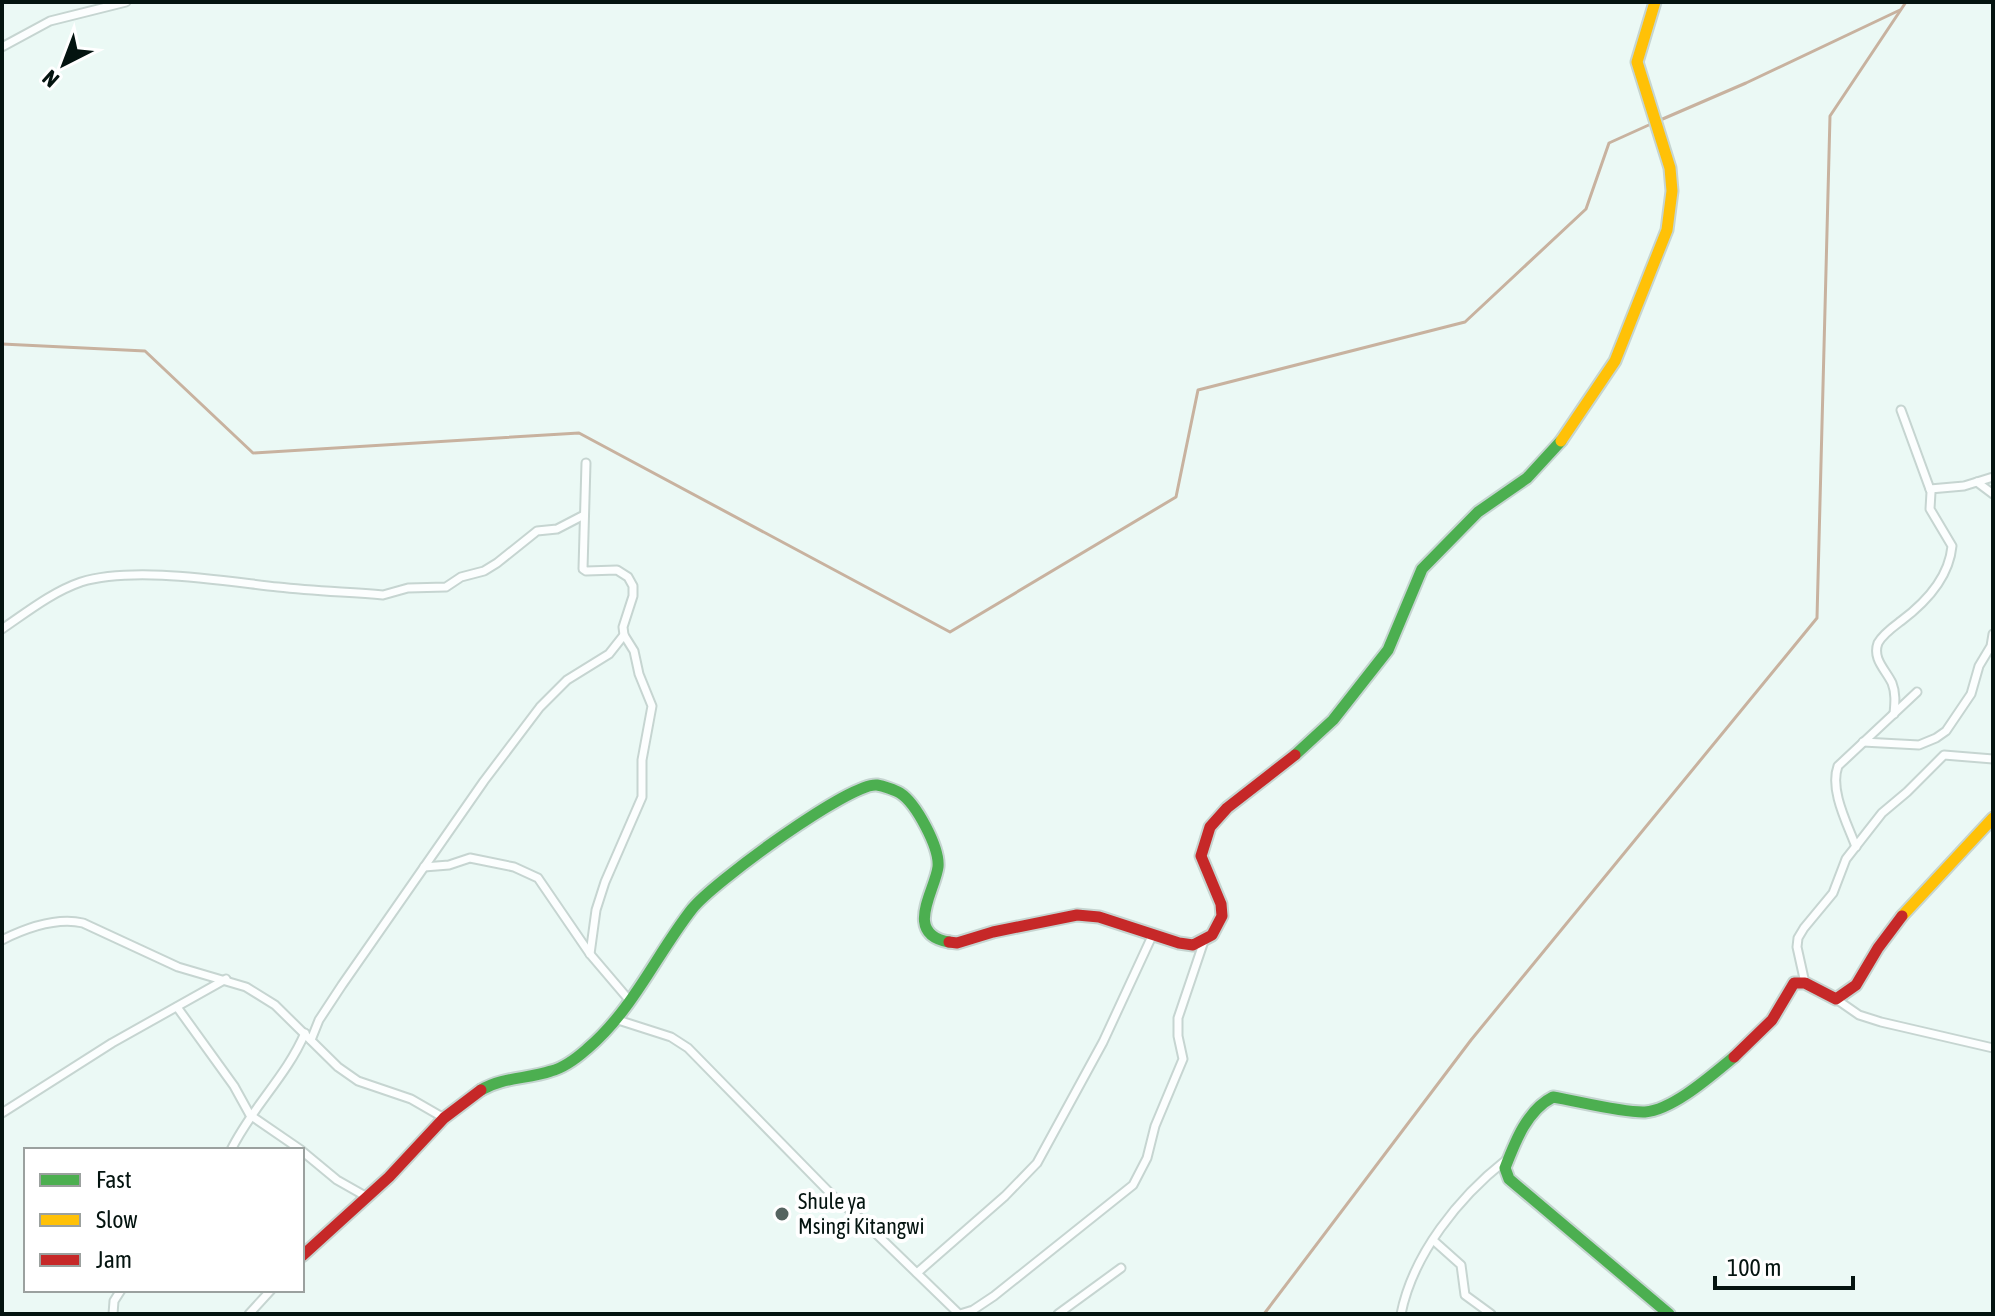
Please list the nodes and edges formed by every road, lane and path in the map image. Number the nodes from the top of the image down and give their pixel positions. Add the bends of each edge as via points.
1 (126, 2) edge
2 (1655, 2) edge
3 (2, 47) edge
4 (1901, 410) dead end
5 (586, 463) dead end
6 (1993, 477) edge
7 (1977, 482) junction
8 (1930, 489) junction
9 (1993, 494) edge
10 (584, 515) junction
11 (2, 629) edge
12 (1993, 634) edge
13 (624, 635) junction
14 (1917, 692) dead end
15 (1894, 714) junction
16 (1863, 742) junction
17 (1993, 759) edge
18 (1993, 818) edge
19 (1856, 847) junction
20 (424, 867) junction
21 (1153, 934) junction
22 (2, 940) edge
23 (1204, 941) junction
24 (590, 954) junction
25 (226, 979) junction
26 (1805, 983) junction
27 (1836, 999) junction
28 (630, 1001) junction
29 (177, 1007) junction
30 (618, 1020) junction
31 (308, 1036) junction
32 (1993, 1048) edge
33 (2, 1113) edge
34 (250, 1115) junction
35 (444, 1118) junction
36 (232, 1148) edge
37 (299, 1148) edge
38 (304, 1152) edge
39 (1508, 1159) junction
40 (367, 1197) junction
41 (1433, 1240) junction
42 (304, 1254) edge
43 (1121, 1268) dead end
44 (917, 1273) junction
45 (120, 1292) edge
46 (269, 1292) edge
47 (113, 1314) edge
48 (249, 1314) edge
49 (959, 1314) edge
50 (1058, 1314) edge
51 (1401, 1314) edge
52 (1491, 1314) edge
53 (1669, 1314) edge

1 - 3 street via 50,21
2 - 23 street via 1637,62 1670,168 1669,220 1615,361 1554,451 1527,478 1478,512 1422,569 1388,650 1333,720 1210,827 1201,856 1222,916
4 - 8 street
5 - 10 street
6 - 7 street
7 - 8 street
7 - 9 street
8 - 15 street via 1930,509 1952,546 1951,555 1931,595 1878,644 1877,657 1896,698
10 - 11 street via 557,529 537,531 484,571 446,587 383,595 207,579 109,577 64,590
10 - 13 street via 583,569 617,570 633,586
12 - 16 street via 1971,694 1946,731 1919,745
13 - 20 street via 609,654 567,680 540,707
13 - 24 street via 652,706 642,760 642,797 605,882
14 - 15 street
15 - 16 street
16 - 19 street via 1835,774
17 - 19 street via 1944,755 1882,813
18 - 27 street via 1888,932 1855,989
19 - 26 street via 1840,870 1833,893 1798,938
20 - 24 street via 470,858 529,873 544,886
20 - 31 street
21 - 23 street via 1193,945
21 - 28 street via 1077,915 957,943 939,940 927,928 924,915 938,869 933,843 900,793 864,786 766,848 694,906
21 - 44 street via 1103,1042 1037,1163
22 - 25 street via 68,919 178,967
23 - 49 street via 1178,1018 1183,1059 1140,1175 994,1296
24 - 28 street
25 - 29 street
25 - 31 street via 275,1005
26 - 27 street
26 - 39 street via 1791,985 1768,1025 1673,1102 1644,1112 1547,1099
27 - 32 street via 1870,1019
28 - 30 street
29 - 33 street
29 - 34 street
30 - 35 street via 565,1065 485,1087
30 - 44 street via 688,1048
31 - 34 street
31 - 35 street via 358,1081 411,1099
34 - 36 street
34 - 37 street
35 - 40 street
38 - 40 street
39 - 41 street
39 - 53 street via 1505,1174 1515,1186
40 - 42 street
41 - 51 street via 1412,1276
41 - 52 street via 1461,1265 1465,1295
43 - 50 street
44 - 49 street
45 - 47 street
46 - 48 street

